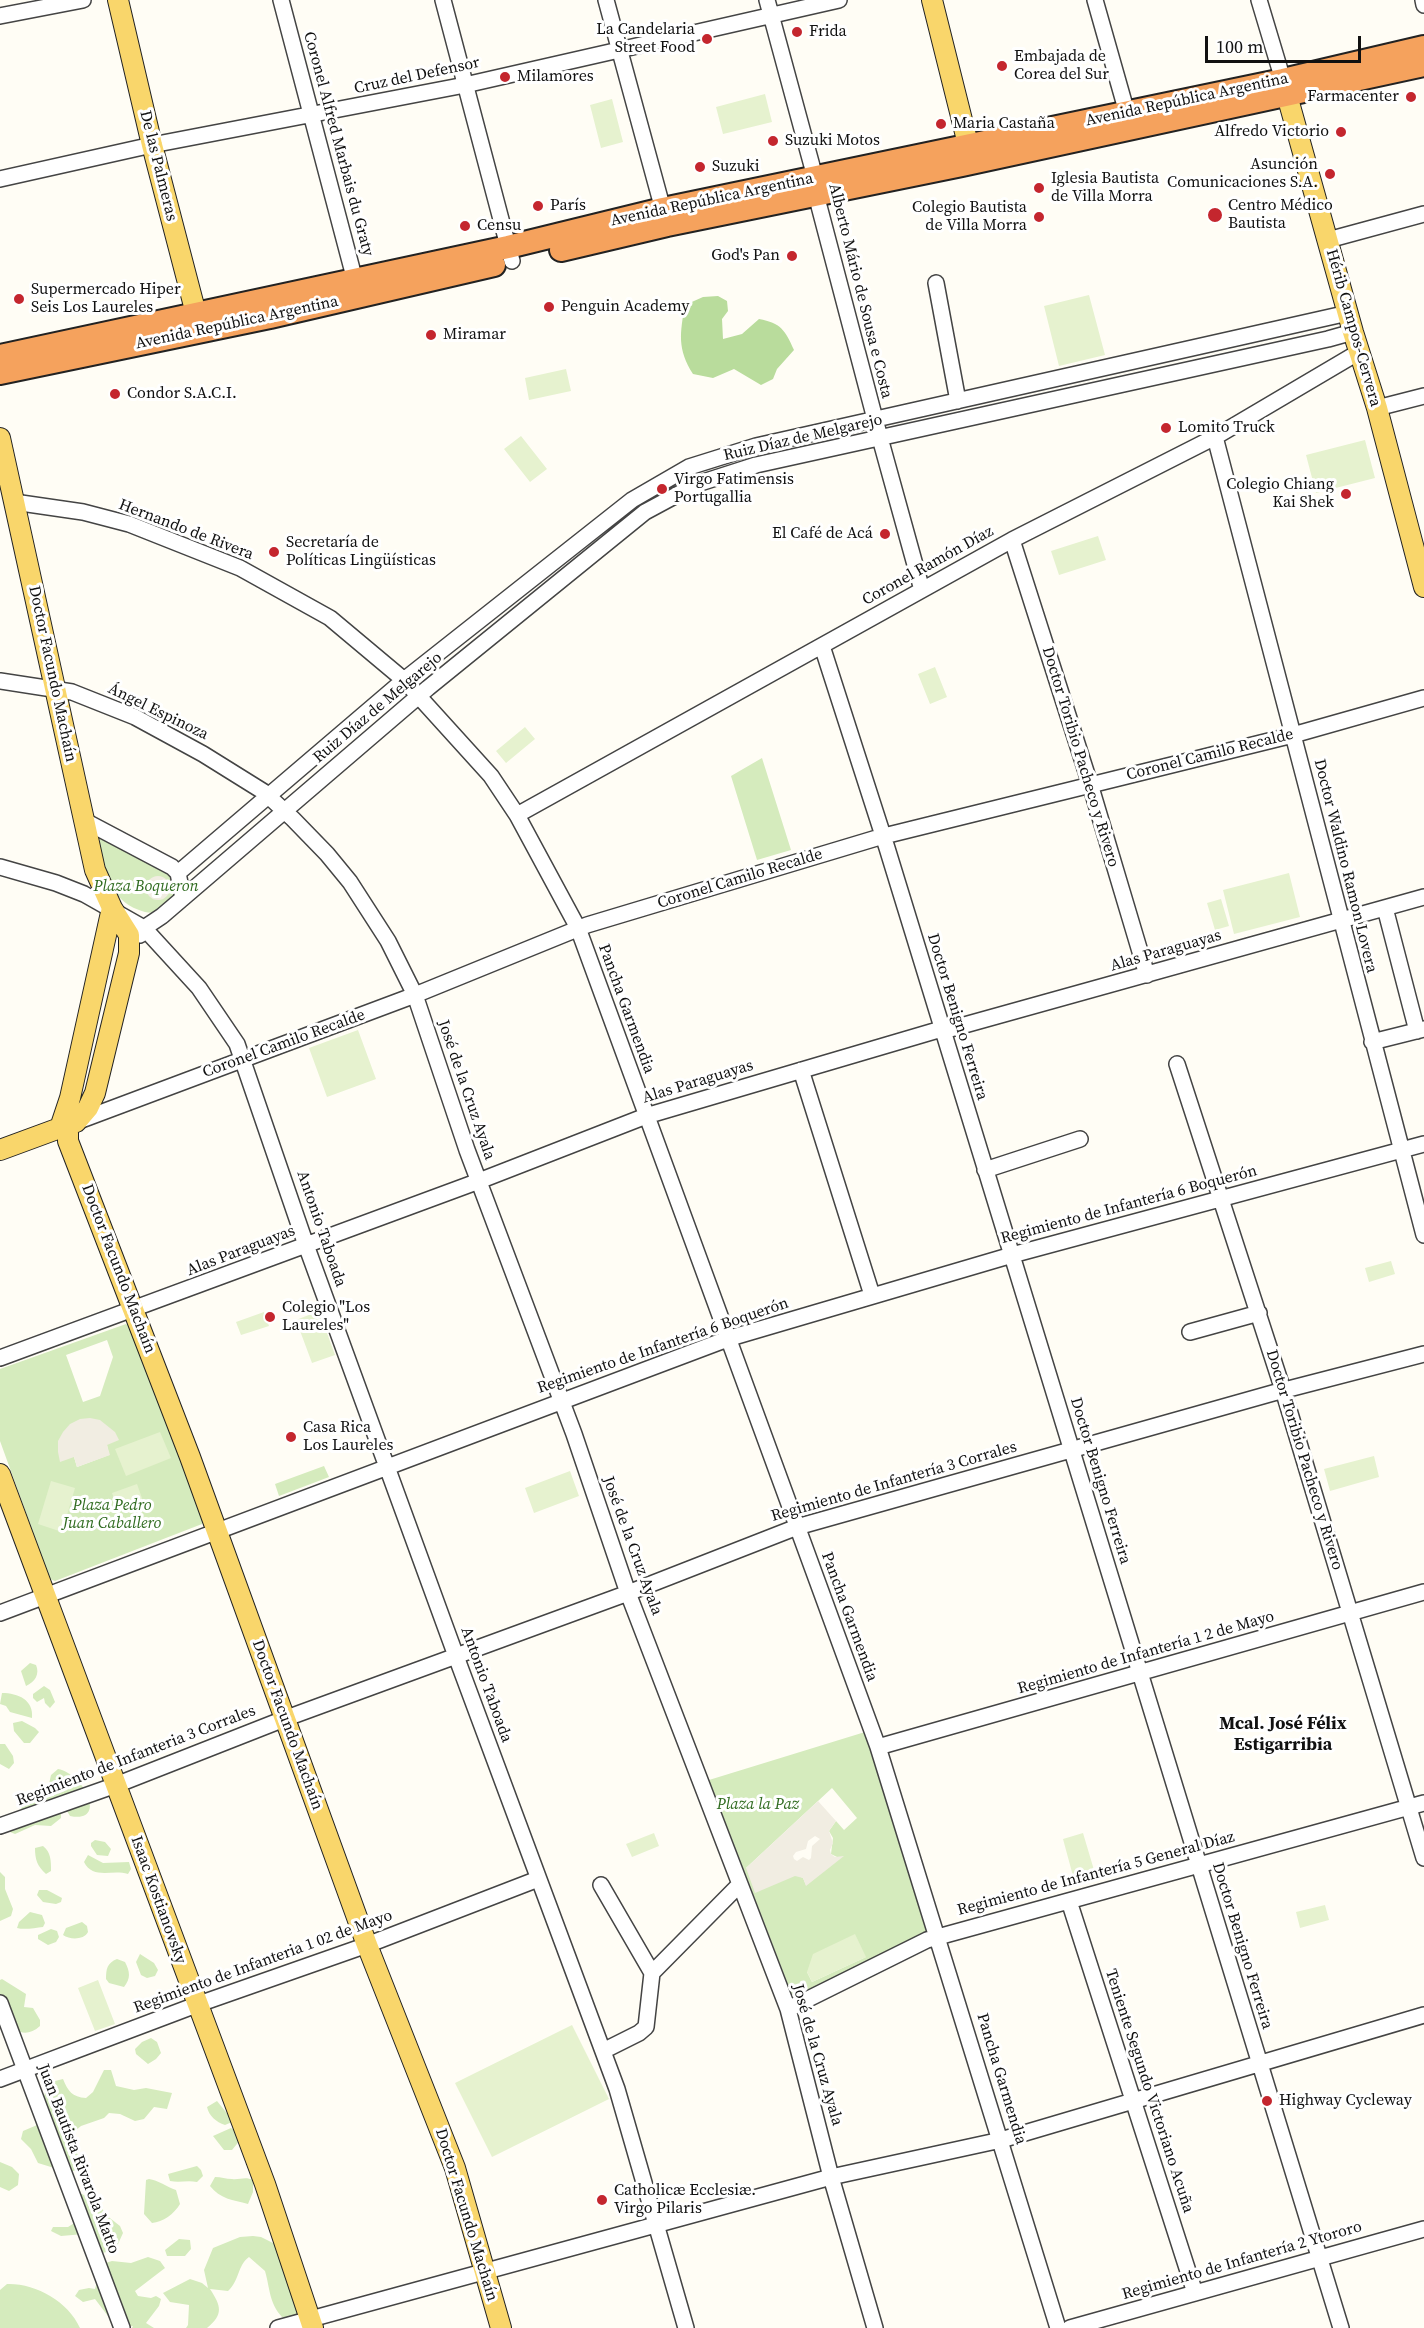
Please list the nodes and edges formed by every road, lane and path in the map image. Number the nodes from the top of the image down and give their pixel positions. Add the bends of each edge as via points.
1 (83, 0) edge
2 (118, 0) edge
3 (281, 0) edge
4 (443, 0) edge
5 (606, 0) edge
6 (767, 0) edge
7 (839, 0) edge
8 (932, 0) edge
9 (1095, 0) edge
10 (1259, 0) edge
11 (1423, 0) edge
12 (1424, 5) edge
13 (0, 16) edge
14 (771, 16) junction
15 (1424, 47) edge
16 (619, 49) junction
17 (1424, 66) edge
18 (465, 85) junction
19 (1285, 88) junction
20 (312, 116) junction
21 (1129, 120) junction
22 (152, 145) junction
23 (973, 154) junction
24 (1, 176) edge
25 (815, 186) junction
26 (1424, 214) edge
27 (665, 217) junction
28 (1328, 240) junction
29 (510, 254) junction
30 (936, 283) dead end
31 (357, 288) junction
32 (1348, 313) junction
33 (198, 322) junction
34 (1353, 332) junction
35 (1187, 349) junction
36 (1359, 352) junction
37 (0, 358) edge
38 (1191, 370) junction
39 (0, 373) edge
40 (1046, 381) junction
41 (1424, 396) edge
42 (958, 400) junction
43 (1050, 401) junction
44 (1377, 408) junction
45 (874, 419) junction
46 (1215, 437) junction
47 (0, 438) edge
48 (879, 438) junction
49 (717, 457) junction
50 (722, 475) junction
51 (14, 502) junction
52 (590, 535) junction
53 (1012, 540) junction
54 (600, 547) junction
55 (1424, 587) edge
56 (922, 590) junction
57 (822, 646) junction
58 (404, 680) junction
59 (0, 681) edge
60 (56, 689) junction
61 (420, 696) junction
62 (1424, 698) edge
63 (1293, 735) junction
64 (1090, 784) junction
65 (269, 796) junction
66 (285, 811) junction
67 (517, 815) junction
68 (83, 820) junction
69 (883, 837) junction
70 (0, 867) edge
71 (178, 873) junction
72 (1424, 897) edge
73 (183, 898) junction
74 (112, 908) junction
75 (1385, 908) junction
76 (1340, 920) junction
77 (144, 928) junction
78 (578, 928) junction
79 (129, 953) junction
80 (1147, 975) junction
81 (415, 995) junction
82 (1421, 1030) edge
83 (943, 1031) junction
84 (1372, 1042) junction
85 (243, 1058) junction
86 (1177, 1064) dead end
87 (801, 1070) junction
88 (645, 1116) junction
89 (68, 1125) junction
90 (1080, 1139) dead end
91 (1424, 1144) edge
92 (0, 1150) edge
93 (1401, 1150) junction
94 (985, 1170) junction
95 (479, 1181) junction
96 (1221, 1198) junction
97 (1424, 1235) edge
98 (306, 1245) junction
99 (1012, 1255) junction
100 (872, 1295) junction
101 (134, 1310) junction
102 (1259, 1312) junction
103 (1190, 1332) dead end
104 (730, 1338) junction
105 (1424, 1354) edge
106 (0, 1358) edge
107 (1283, 1390) junction
108 (561, 1400) junction
109 (1072, 1449) junction
110 (388, 1467) junction
111 (0, 1474) edge
112 (797, 1527) junction
113 (217, 1530) junction
114 (1424, 1592) edge
115 (628, 1593) junction
116 (44, 1596) junction
117 (0, 1613) edge
118 (1351, 1614) junction
119 (456, 1656) junction
120 (1140, 1673) junction
121 (284, 1719) junction
122 (878, 1747) junction
123 (116, 1785) junction
124 (1416, 1805) edge
125 (0, 1826) edge
126 (1424, 1858) edge
127 (1199, 1864) junction
128 (538, 1879) junction
129 (740, 1884) junction
130 (600, 1885) dead end
131 (1069, 1901) junction
132 (937, 1937) junction
133 (367, 1945) junction
134 (652, 1973) junction
135 (0, 2003) edge
136 (196, 2005) junction
137 (788, 2009) junction
138 (1424, 2015) edge
139 (603, 2051) junction
140 (1260, 2064) junction
141 (25, 2069) junction
142 (0, 2079) edge
143 (1133, 2101) junction
144 (1001, 2140) junction
145 (831, 2177) junction
146 (656, 2225) junction
147 (1424, 2229) edge
148 (1320, 2259) junction
149 (485, 2272) junction
150 (1195, 2293) junction
151 (312, 2324) edge
152 (122, 2328) edge
153 (278, 2328) edge
154 (501, 2328) edge
155 (686, 2328) edge
156 (875, 2328) edge
157 (1058, 2328) edge
158 (1070, 2328) edge
159 (1341, 2328) edge

1 - 13 street
2 - 22 main road, De las Palmeras
3 - 20 street, Coronel Alfred Marbais du Graty
4 - 18 street
5 - 16 street
6 - 14 street, Alberto Mário de Sousa e Costa
7 - 14 street, Cruz del Defensor
8 - 23 main road
9 - 21 street
10 - 19 street, Hérib Campos-Cervera
11 - 12 street
14 - 16 street, Cruz del Defensor
14 - 25 street, Alberto Mário de Sousa e Costa
15 - 19 highway, Avenida República Argentina
16 - 18 street, Cruz del Defensor
16 - 27 street
17 - 19 highway, Avenida República Argentina
18 - 20 street, Cruz del Defensor
18 - 29 street
19 - 21 highway, Avenida República Argentina
19 - 28 main road, Hérib Campos-Cervera
20 - 22 street, Cruz del Defensor
20 - 31 street, Coronel Alfred Marbais du Graty
21 - 23 highway, Avenida República Argentina
22 - 24 street, Cruz del Defensor
22 - 33 main road, De las Palmeras
23 - 25 highway, Avenida República Argentina
23 - 25 highway, Avenida República Argentina via 942,163 933,171
25 - 27 highway, Avenida República Argentina
25 - 45 street, Alberto Mário de Sousa e Costa
26 - 28 street
27 - 29 highway, Avenida República Argentina
28 - 32 main road, Hérib Campos-Cervera
29 - 31 highway, Avenida República Argentina
30 - 42 street
31 - 33 highway, Avenida República Argentina via 270,317
32 - 34 main road, Hérib Campos-Cervera
32 - 35 street, Ruiz Díaz de Melgarejo
33 - 37 highway, Avenida República Argentina via 84,338
33 - 39 highway, Avenida República Argentina
34 - 36 main road, Hérib Campos-Cervera
34 - 38 street, Ruiz Díaz de Melgarejo
35 - 38 street
35 - 40 street, Ruiz Díaz de Melgarejo
36 - 44 main road, Hérib Campos-Cervera
36 - 46 street, Coronel Ramón Díaz
38 - 43 street, Ruiz Díaz de Melgarejo
40 - 42 street, Ruiz Díaz de Melgarejo
40 - 43 street
41 - 44 street
42 - 45 street, Ruiz Díaz de Melgarejo
43 - 48 street, Ruiz Díaz de Melgarejo
44 - 55 main road, Hérib Campos-Cervera
45 - 48 street, Alberto Mário de Sousa e Costa
45 - 49 street, Ruiz Díaz de Melgarejo
46 - 53 street, Coronel Ramón Díaz
46 - 63 street, Doctor Waldino Ramon Lovera
47 - 51 main road, Doctor Facundo Machaín
48 - 50 street, Ruiz Díaz de Melgarejo
48 - 56 street, Alberto Mário de Sousa e Costa
49 - 50 street
49 - 52 street, Ruiz Díaz de Melgarejo via 666,479 632,500
50 - 54 street, Ruiz Díaz de Melgarejo via 670,497
51 - 58 street, Hernando de Rivera via 84,512 129,524 240,568 330,618
51 - 60 main road, Doctor Facundo Machaín
52 - 54 street
52 - 58 street, Ruiz Díaz de Melgarejo
53 - 56 street, Coronel Ramón Díaz
53 - 64 street, Doctor Toribio Pacheco y Rivero
54 - 61 street, Ruiz Díaz de Melgarejo
56 - 57 street, Coronel Ramón Díaz
57 - 67 street, Coronel Ramón Díaz
57 - 69 street, Doctor Benigno Ferreira
58 - 61 street, Hernando de Rivera
58 - 65 street, Ruiz Díaz de Melgarejo
59 - 60 street, Ángel Espinoza
60 - 65 street, Ángel Espinoza via 135,717
60 - 68 main road, Doctor Facundo Machaín
61 - 66 street, Ruiz Díaz de Melgarejo
61 - 67 street, Hernando de Rivera via 491,776
62 - 63 street, Coronel Camilo Recalde
63 - 64 street, Coronel Camilo Recalde
63 - 76 street, Doctor Waldino Ramon Lovera
64 - 69 street, Coronel Camilo Recalde
64 - 80 street, Doctor Toribio Pacheco y Rivero
65 - 66 street, Ángel Espinoza
65 - 71 street, Ruiz Díaz de Melgarejo
66 - 73 street, Ruiz Díaz de Melgarejo
66 - 81 street, José de la Cruz Ayala via 356,891 388,941
67 - 78 street, Hernando de Rivera
68 - 71 street
68 - 74 main road, Doctor Facundo Machaín via 95,870
69 - 78 street, Coronel Camilo Recalde
69 - 83 street, Doctor Benigno Ferreira
70 - 74 street, Antonio Taboada via 56,883
71 - 73 street
72 - 75 street, Alas Paraguayas
73 - 77 street, Ruiz Díaz de Melgarejo
74 - 77 street, Antonio Taboada
74 - 79 main road, Doctor Facundo Machaín via 129,935
74 - 89 main road, Doctor Facundo Machaín via 70,1098
75 - 76 street, Alas Paraguayas
75 - 82 street
76 - 80 street, Alas Paraguayas
76 - 84 street, Doctor Waldino Ramon Lovera
77 - 79 street, Ruiz Díaz de Melgarejo
77 - 85 street, Antonio Taboada via 199,988
78 - 81 street, Coronel Camilo Recalde
78 - 88 street, Pancha Garmendia
79 - 89 main road, Doctor Facundo Machaín via 95,1094 88,1108
80 - 83 street, Alas Paraguayas
81 - 85 street, Coronel Camilo Recalde
81 - 95 street, José de la Cruz Ayala
82 - 84 street
83 - 87 street, Alas Paraguayas
83 - 94 street, Doctor Benigno Ferreira
84 - 93 street, Doctor Waldino Ramon Lovera
85 - 89 street, Coronel Camilo Recalde
85 - 98 street, Antonio Taboada
86 - 96 street, Doctor Toribio Pacheco y Rivero
87 - 88 street, Alas Paraguayas
87 - 100 street
88 - 95 street, Alas Paraguayas
88 - 104 street, Pancha Garmendia
89 - 92 main road, Coronel Camilo Recalde
89 - 101 main road, Doctor Facundo Machaín via 68,1141
90 - 94 street
91 - 93 street, Regimiento de Infantería 6 Boquerón
93 - 96 street, Regimiento de Infantería 6 Boquerón
93 - 97 street, Doctor Waldino Ramon Lovera
94 - 99 street, Doctor Benigno Ferreira
95 - 98 street, Alas Paraguayas
95 - 108 street, José de la Cruz Ayala
96 - 99 street, Regimiento de Infantería 6 Boquerón
96 - 102 street, Doctor Toribio Pacheco y Rivero
98 - 101 street, Alas Paraguayas
98 - 110 street, Antonio Taboada
99 - 100 street, Regimiento de Infantería 6 Boquerón
99 - 109 street, Doctor Benigno Ferreira
100 - 104 street, Regimiento de Infantería 6 Boquerón
101 - 106 street, Alas Paraguayas
101 - 113 main road, Doctor Facundo Machaín
102 - 103 street
102 - 107 street, Doctor Toribio Pacheco y Rivero
104 - 108 street, Regimiento de Infantería 6 Boquerón
104 - 112 street, Pancha Garmendia
105 - 107 street, Regimiento de Infantería 3 Corrales
107 - 109 street, Regimiento de Infantería 3 Corrales
107 - 118 street, Doctor Toribio Pacheco y Rivero
108 - 110 street, Regimiento de Infantería 6 Boquerón
108 - 115 street, José de la Cruz Ayala
109 - 112 street, Regimiento de Infantería 3 Corrales
109 - 120 street, Doctor Benigno Ferreira
110 - 113 street, Regimiento de Infantería 6 Boquerón
110 - 119 street, Antonio Taboada
111 - 116 main road, Isaac Kostianovsky
112 - 115 street, Regimiento de Infantería 3 Corrales
112 - 122 street, Pancha Garmendia
113 - 116 street, Regimiento de Infantería 6 Boquerón
113 - 121 main road, Doctor Facundo Machaín
114 - 118 street, Regimiento de Infantería 1 2 de Mayo
115 - 119 street, Regimiento de Infantería 3 Corrales
115 - 129 street, José de la Cruz Ayala
116 - 117 street, Regimiento de Infantería 6 Boquerón
116 - 123 main road, Isaac Kostianovsky
118 - 120 street, Regimiento de Infantería 1 2 de Mayo
118 - 124 street, Doctor Toribio Pacheco y Rivero
119 - 121 street, Regimiento de Infantería 3 Corrales
119 - 128 street, Antonio Taboada
120 - 122 street, Regimiento de Infantería 1 2 de Mayo
120 - 127 street, Doctor Benigno Ferreira
121 - 123 street, Regimiento de Infanteria 3 Corrales
121 - 133 main road, Doctor Facundo Machaín
122 - 132 street, Pancha Garmendia
123 - 125 street, Regimiento de Infanteria 3 Corrales
123 - 136 main road, Isaac Kostianovsky
124 - 126 street, Doctor Toribio Pacheco y Rivero
124 - 127 street, Regimiento de Infantería 5 General Díaz
127 - 131 street, Regimiento de Infantería 5 General Díaz
127 - 140 street, Doctor Benigno Ferreira
128 - 133 street, Regimiento de Infanteria 1 02 de Mayo
128 - 139 street, Antonio Taboada
129 - 134 street
129 - 137 street, José de la Cruz Ayala
130 - 134 street
131 - 132 street, Regimiento de Infantería 5 General Díaz
131 - 143 street, Teniente Segundo Victoriano Acuña
132 - 137 street, Regimiento de Infantería 5 General Díaz
132 - 144 street, Pancha Garmendia
133 - 136 street, Regimiento de Infanteria 1 02 de Mayo
133 - 149 main road, Doctor Facundo Machaín via 454,2168
134 - 139 street via 646,2027
135 - 141 street, Juan Bautista Rivarola Matto
136 - 141 street, Regimiento de Infanteria 1 02 de Mayo
136 - 151 main road, Isaac Kostianovsky via 265,2184
137 - 145 street, José de la Cruz Ayala
138 - 140 street
139 - 146 street, Antonio Taboada via 624,2107
140 - 143 street
140 - 148 street, Doctor Benigno Ferreira
141 - 142 street, Regimiento de Infanteria 1 02 de Mayo
141 - 152 street, Juan Bautista Rivarola Matto
143 - 144 street
143 - 150 street, Teniente Segundo Victoriano Acuña
144 - 145 street
144 - 157 street, Pancha Garmendia
145 - 146 street
145 - 156 street, José de la Cruz Ayala
146 - 149 street
146 - 155 street, Antonio Taboada
147 - 148 street, Regimiento de Infantería 2 Ytororo
148 - 150 street, Regimiento de Infantería 2 Ytororo
148 - 159 street, Doctor Benigno Ferreira
149 - 151 street
149 - 154 main road, Doctor Facundo Machaín
150 - 158 street, Regimiento de Infantería 2 Ytororo
151 - 153 street

